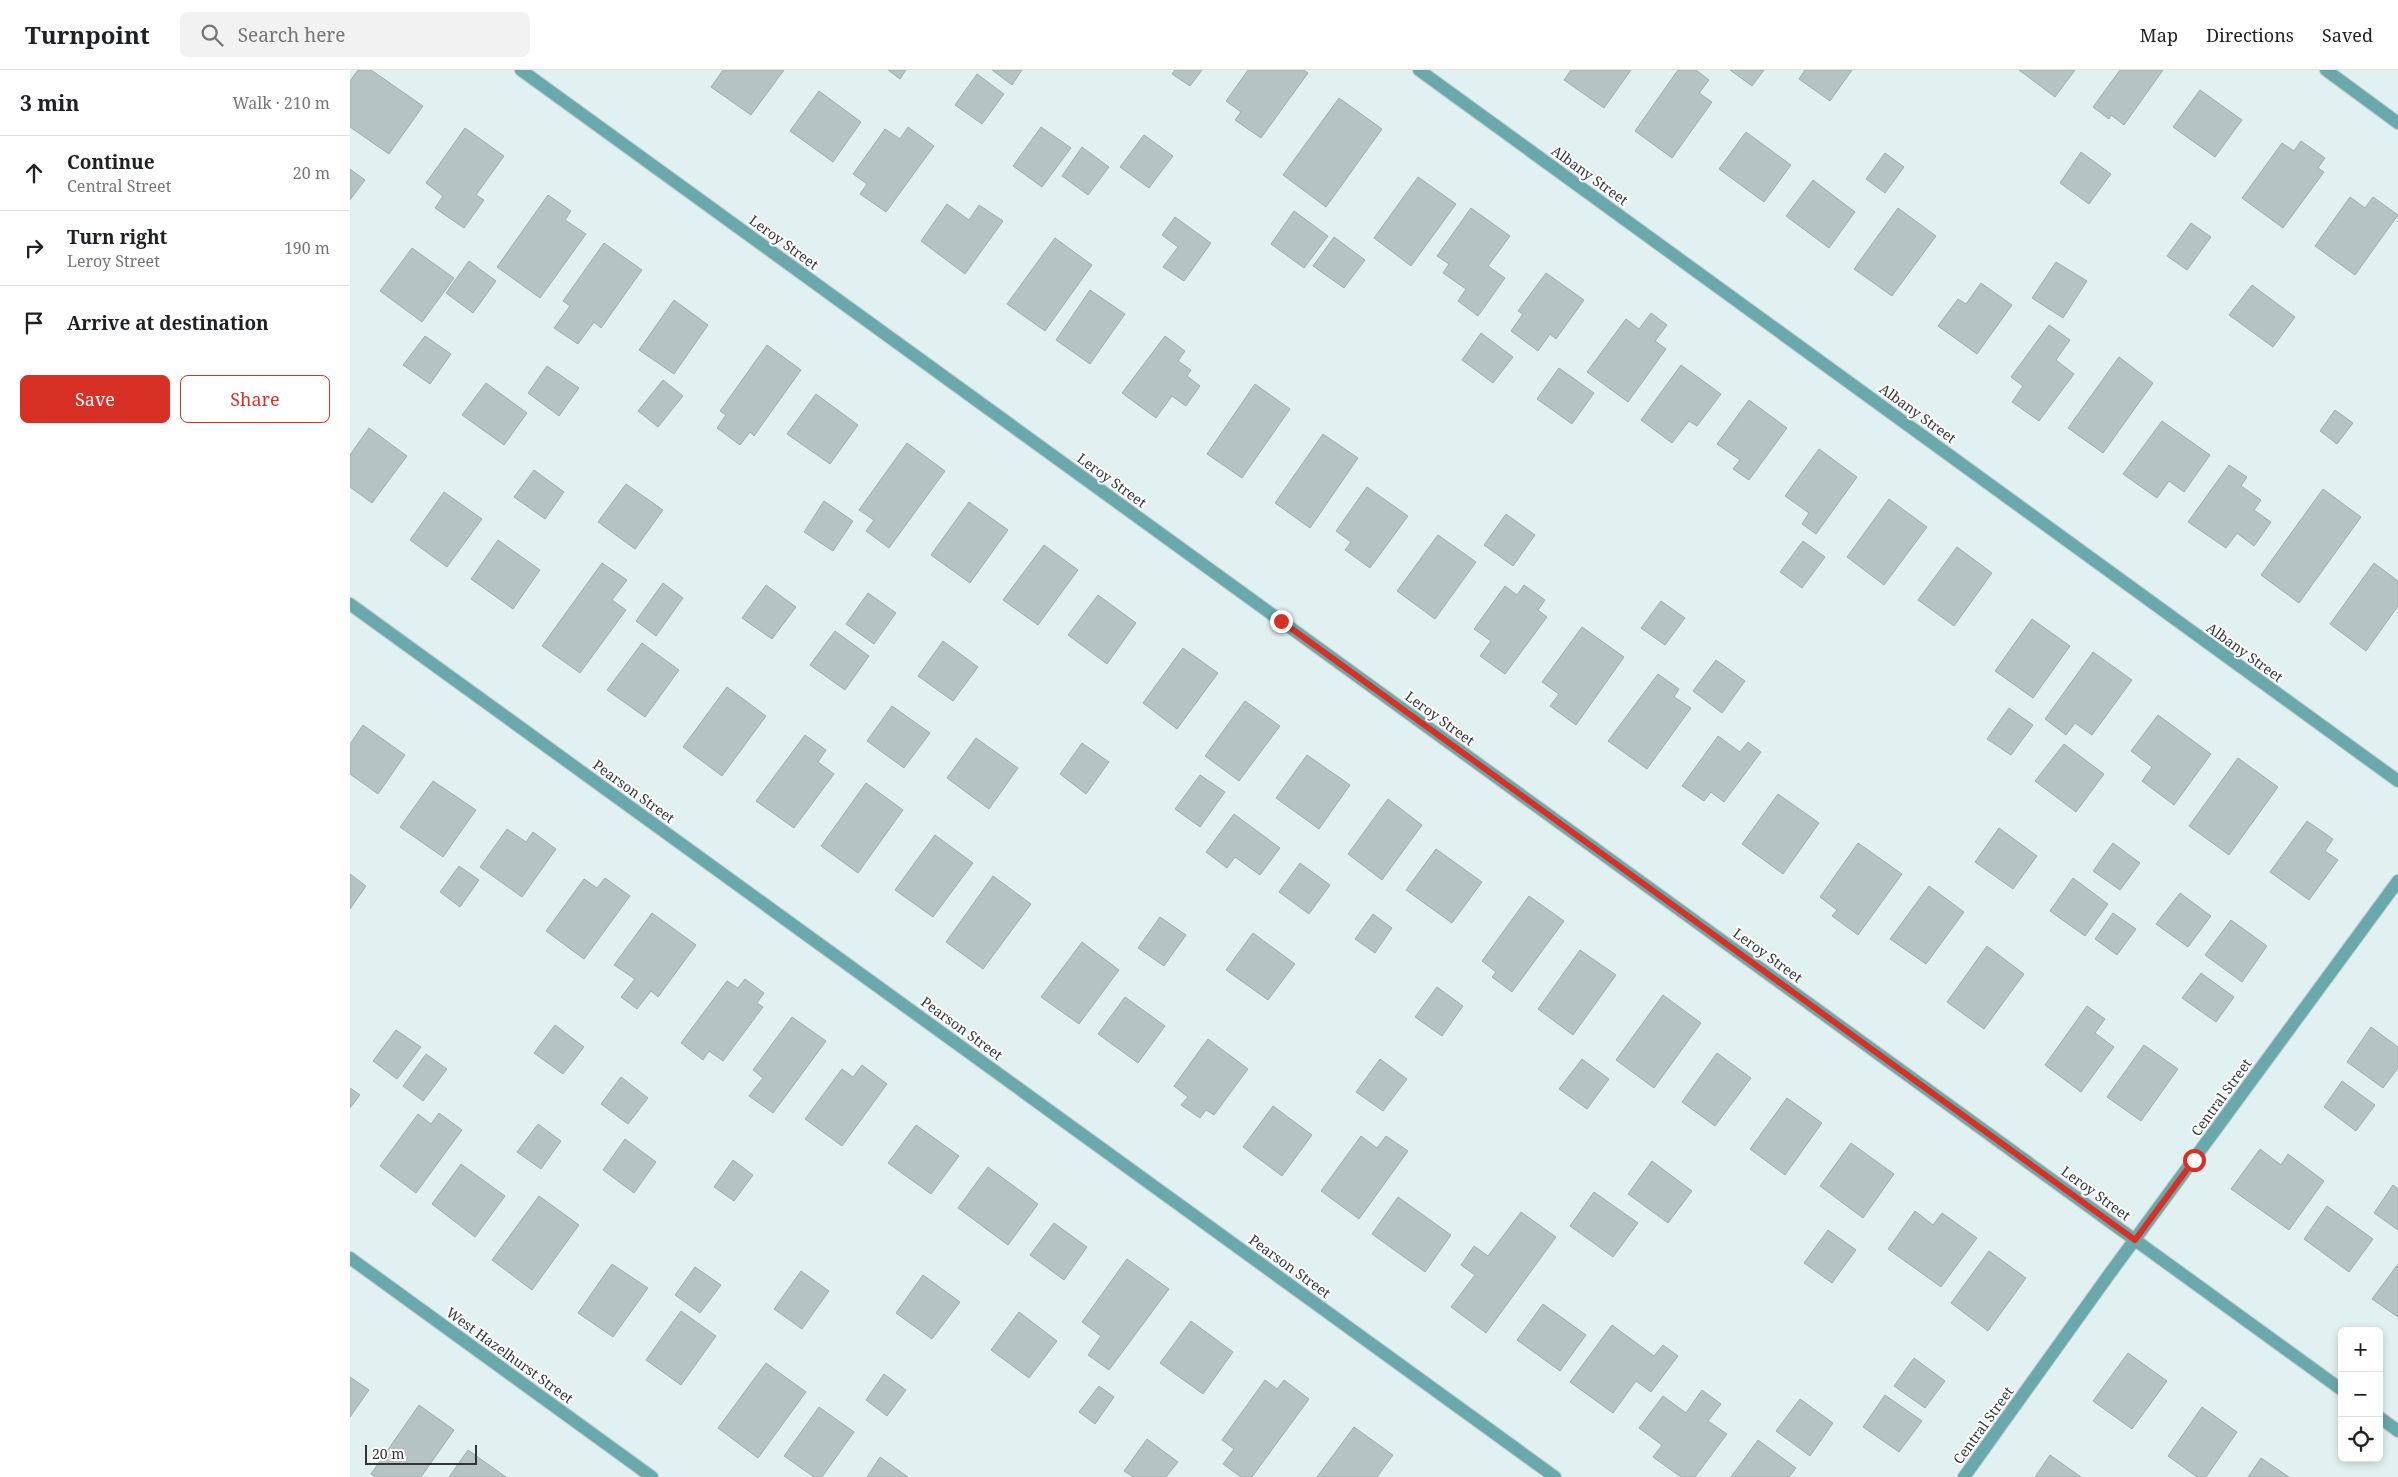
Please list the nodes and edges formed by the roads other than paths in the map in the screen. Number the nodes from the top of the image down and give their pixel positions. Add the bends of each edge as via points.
1 (521, 70) edge
2 (1420, 70) edge
3 (2326, 70) edge
4 (2398, 123) edge
5 (350, 604) edge
6 (2398, 781) edge
7 (2398, 881) edge
8 (2135, 1240) junction
9 (350, 1258) edge
10 (2338, 1387) edge
11 (2383, 1420) edge
12 (2398, 1431) edge
13 (652, 1477) edge
14 (1555, 1477) edge
15 (1964, 1477) edge

1 - 8 street, Leroy Street
2 - 6 street, Albany Street
3 - 4 street
5 - 14 street, Pearson Street
7 - 8 street, Central Street
8 - 10 street, Leroy Street
8 - 15 street, Central Street
9 - 13 street, West Hazelhurst Street
11 - 12 street

